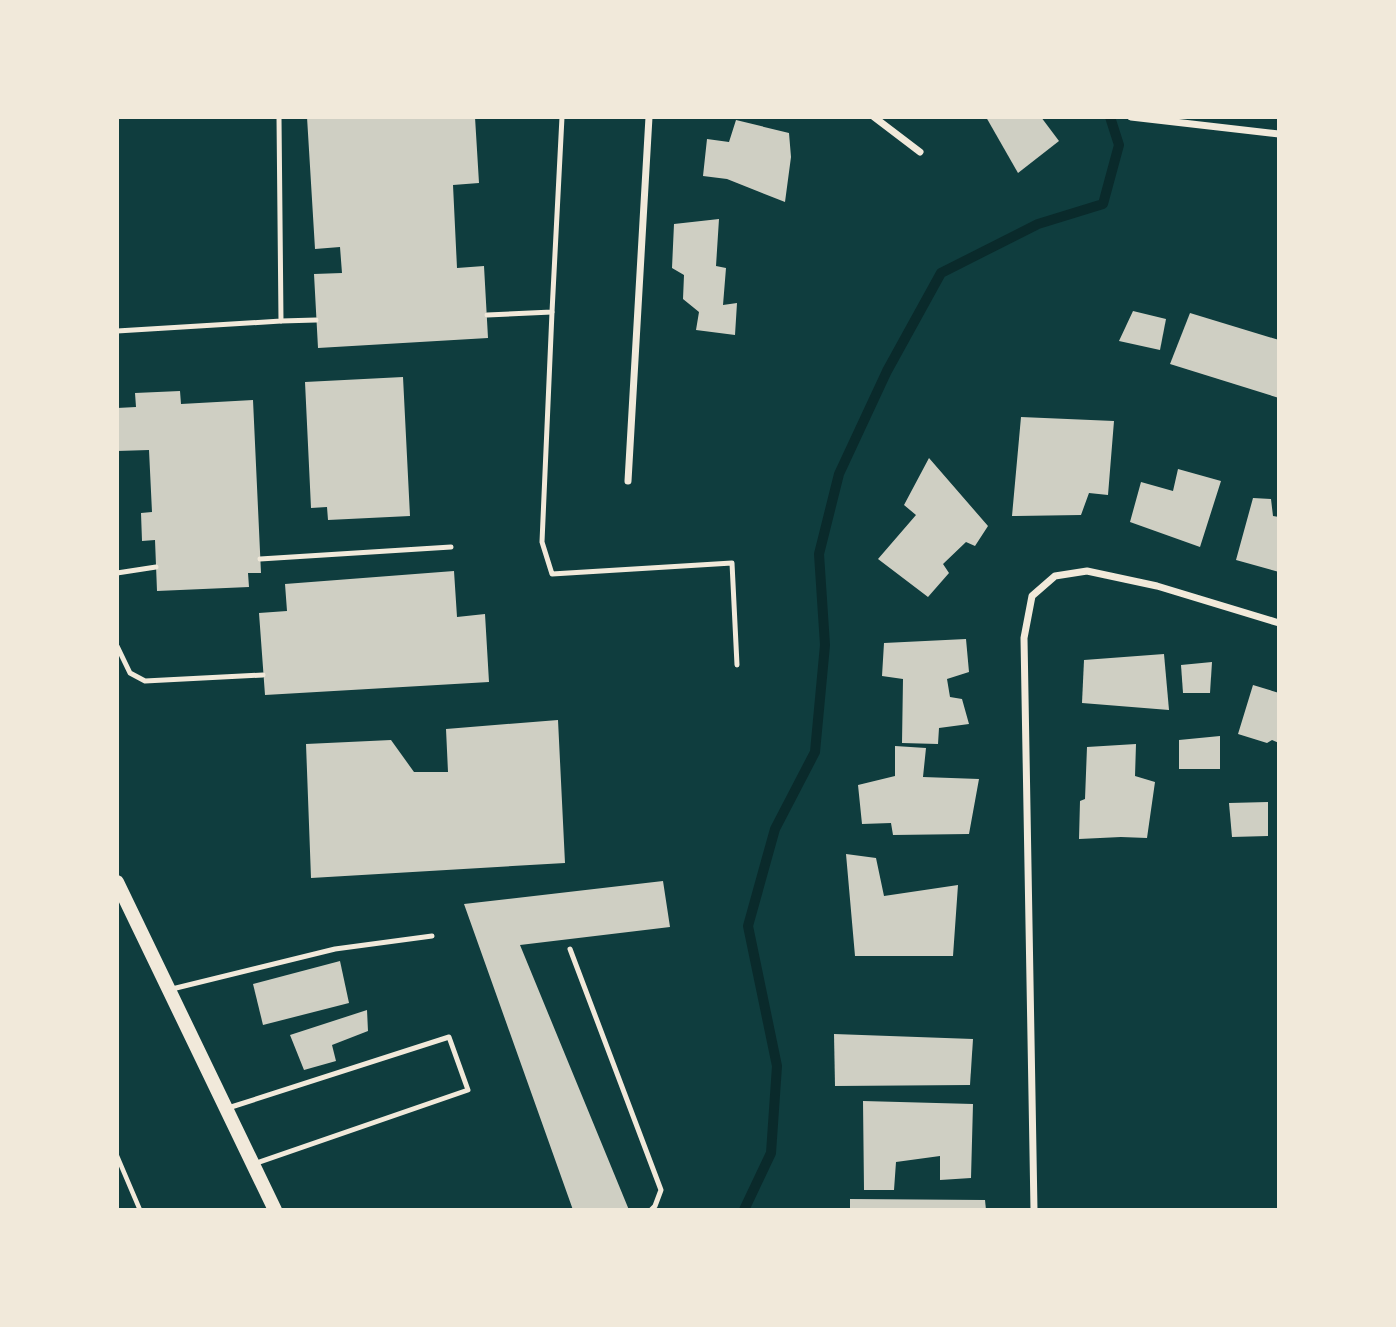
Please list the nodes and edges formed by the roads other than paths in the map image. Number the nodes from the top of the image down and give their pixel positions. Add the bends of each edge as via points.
1 (279, 117) edge
2 (562, 117) edge
3 (649, 117) edge
4 (874, 117) edge
5 (1131, 117) edge
6 (1279, 134) edge
7 (920, 152) dead end
8 (552, 312) junction
9 (487, 315) dead end
10 (316, 320) dead end
11 (281, 321) junction
12 (117, 331) edge
13 (628, 481) dead end
14 (451, 547) dead end
15 (260, 559) dead end
16 (156, 568) dead end
17 (117, 573) edge
18 (1279, 623) edge
19 (117, 646) edge
20 (737, 664) dead end
21 (263, 676) dead end
22 (117, 882) edge
23 (432, 936) dead end
24 (570, 949) dead end
25 (169, 990) junction
26 (226, 1108) junction
27 (254, 1164) junction
28 (275, 1210) edge
29 (651, 1210) edge
30 (1034, 1210) edge

1 - 11 lane
2 - 8 lane
3 - 13 street
4 - 7 street
5 - 6 street
8 - 9 lane
8 - 20 lane via 542,542 552,574 732,563
10 - 11 lane
11 - 12 lane
14 - 15 lane
16 - 17 lane
18 - 30 street via 1157,586 1087,571 1055,576 1032,596 1024,638
19 - 21 lane via 130,673 145,681
22 - 25 main road
23 - 25 lane via 335,949
24 - 29 lane via 661,1190
25 - 26 main road
26 - 27 main road
26 - 27 lane via 449,1037 468,1090
27 - 28 main road

